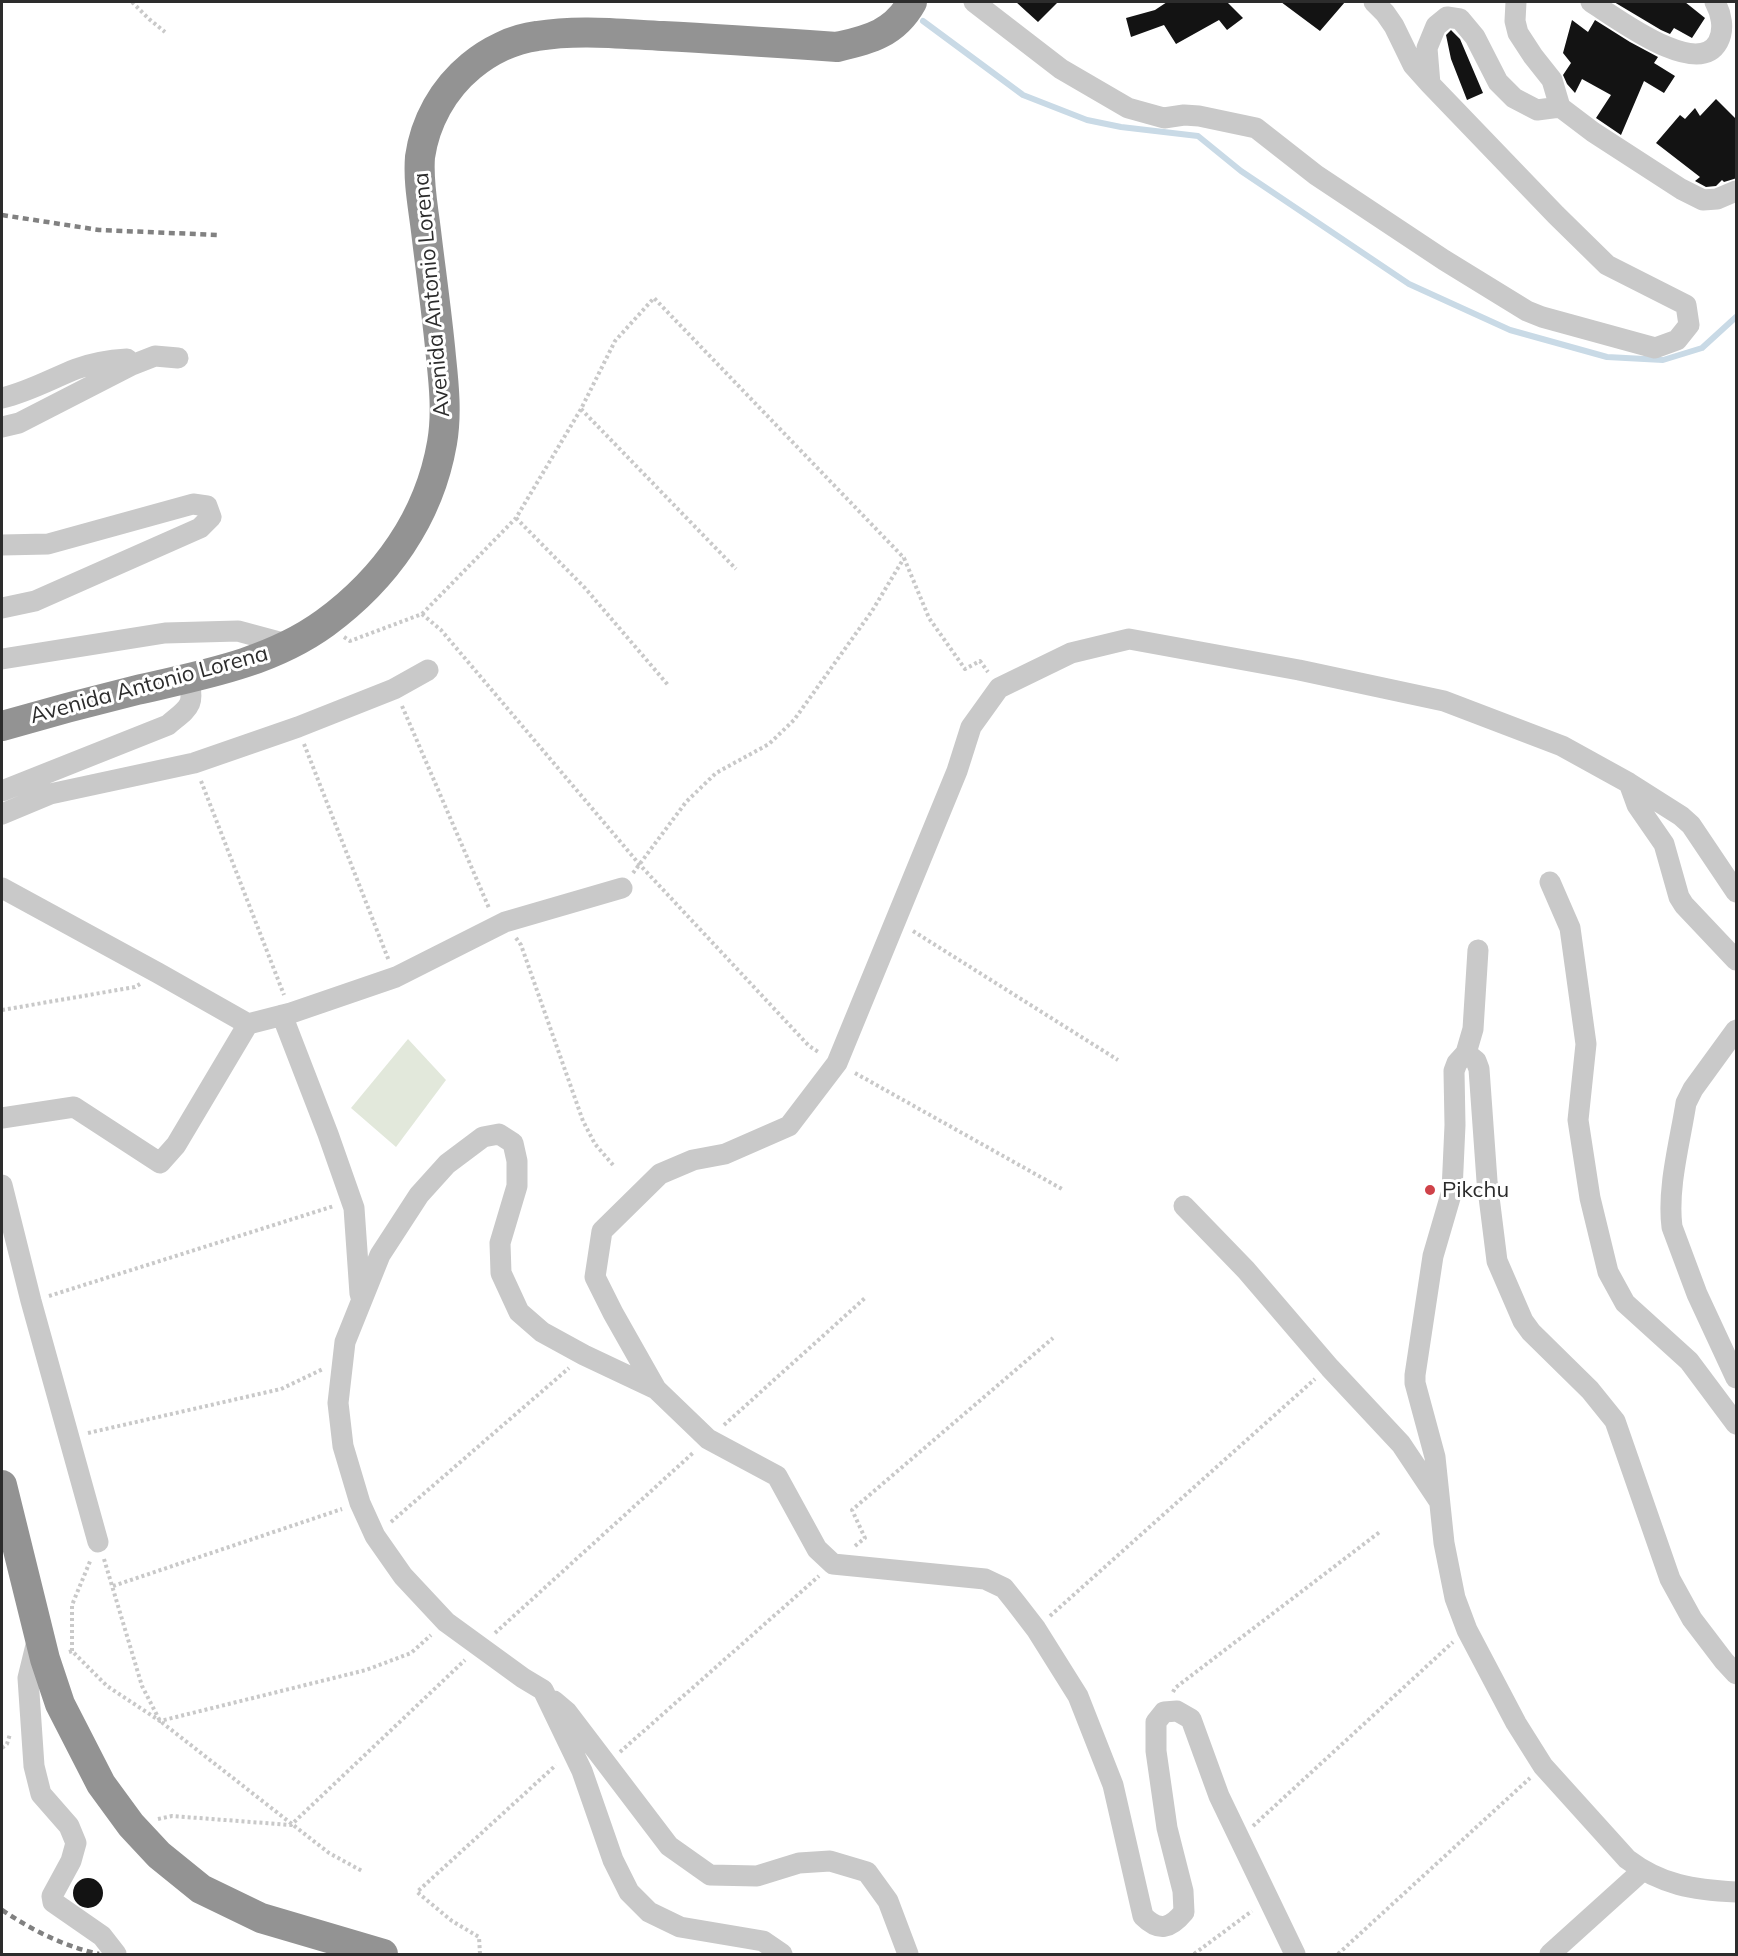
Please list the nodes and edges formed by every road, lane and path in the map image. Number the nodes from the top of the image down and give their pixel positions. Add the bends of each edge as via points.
1 (132, 2) edge
2 (912, 2) edge
3 (974, 2) edge
4 (1374, 2) edge
5 (1516, 2) edge
6 (1591, 2) edge
7 (1715, 2) edge
8 (165, 32) dead end
9 (1430, 84) junction
10 (1560, 107) junction
11 (1737, 191) edge
12 (178, 358) dead end
13 (132, 365) junction
14 (2, 398) edge
15 (581, 409) junction
16 (2, 427) edge
17 (516, 518) junction
18 (2, 544) edge
19 (904, 558) junction
20 (736, 568) dead end
21 (2, 608) edge
22 (422, 614) junction
23 (323, 625) junction
24 (290, 645) junction
25 (2, 659) edge
26 (428, 670) dead end
27 (188, 679) junction
28 (668, 686) dead end
29 (999, 688) junction
30 (2, 726) edge
31 (297, 727) junction
32 (194, 764) junction
33 (1629, 783) junction
34 (2, 791) edge
35 (2, 814) edge
36 (640, 865) junction
37 (1550, 882) dead end
38 (2, 888) edge
39 (622, 888) joint
40 (1737, 892) edge
41 (896, 920) junction
42 (1478, 951) dead end
43 (1737, 960) edge
44 (158, 973) junction
45 (396, 977) junction
46 (2, 1010) edge
47 (286, 1014) junction
48 (248, 1024) junction
49 (1737, 1030) edge
50 (1466, 1053) junction
51 (1118, 1060) dead end
52 (837, 1063) junction
53 (2, 1118) edge
54 (2, 1185) edge
55 (1062, 1189) dead end
56 (351, 1201) junction
57 (1184, 1206) dead end
58 (865, 1298) dead end
59 (31, 1301) junction
60 (361, 1304) junction
61 (584, 1355) junction
62 (342, 1359) junction
63 (1330, 1368) junction
64 (1737, 1378) edge
65 (656, 1389) junction
66 (1737, 1424) edge
67 (69, 1438) junction
68 (708, 1439) junction
69 (2, 1485) edge
70 (360, 1503) junction
71 (1441, 1504) junction
72 (1381, 1532) dead end
73 (375, 1536) junction
74 (98, 1542) junction
75 (113, 1586) junction
76 (446, 1622) junction
77 (1036, 1629) junction
78 (1467, 1630) junction
79 (479, 1647) junction
80 (52, 1648) junction
81 (1737, 1674) edge
82 (543, 1690) junction
83 (1164, 1712) junction
84 (160, 1721) junction
85 (573, 1751) junction
86 (1543, 1766) junction
87 (131, 1825) junction
88 (291, 1825) junction
89 (1239, 1839) junction
90 (362, 1871) dead end
91 (1642, 1871) junction
92 (1737, 1892) edge
93 (1269, 1897) junction
94 (116, 1954) edge
95 (383, 1954) edge
96 (480, 1954) edge
97 (782, 1954) edge
98 (908, 1954) edge
99 (1194, 1954) edge
100 (1295, 1954) edge
101 (1338, 1954) edge
102 (1550, 1954) edge

1 - 8 path
2 - 23 highway, Avenida Antonio Lorena via 887,30 868,40 837,47 609,33 535,36 492,51 453,82 430,120 420,168 444,380 444,426 436,471 403,545 360,594
3 - 9 street via 1061,69 1128,108 1164,118 1199,116 1256,128 1316,176 1527,311 1655,348 1677,340 1689,325 1686,306 1607,265
4 - 9 street via 1394,26 1413,65
5 - 10 street via 1518,33 1552,80
6 - 7 street via 1657,43 1688,54 1710,50 1718,42 1722,27
9 - 10 street via 1426,48 1436,26 1453,17 1460,19 1475,37 1498,82 1514,98 1537,110
10 - 11 street via 1681,189 1708,201
12 - 13 street via 155,356
13 - 14 street via 127,359 78,368 23,393
13 - 16 street via 19,423
15 - 17 path
15 - 19 path via 615,341 654,298
15 - 20 path
17 - 22 path
17 - 28 path via 585,588
18 - 21 street via 48,544 193,504 207,506 210,517 200,528 35,601
19 - 29 path via 929,618 965,669 980,661
19 - 36 path via 872,611 794,720 769,744 716,773 686,802
22 - 23 path via 350,641
22 - 36 path via 441,630
23 - 24 highway, Avenida Antonio Lorena
24 - 25 street via 238,631 165,633
24 - 27 highway, Avenida Antonio Lorena via 250,662
26 - 31 street via 394,689
27 - 30 highway, Avenida Antonio Lorena
27 - 34 street via 193,696 187,709 168,725
29 - 33 street via 1071,653 1129,639 1444,701 1562,746
29 - 41 street via 971,727
31 - 32 street
31 - 45 path
32 - 35 street via 50,794
32 - 47 path
33 - 40 street via 1690,825
33 - 43 street via 1637,806 1664,844 1679,897
36 - 39 path
36 - 52 path via 809,1046
37 - 66 street via 1570,928 1586,1044 1578,1120 1590,1198 1608,1272 1625,1303 1689,1361
38 - 44 street
39 - 45 street via 505,922
41 - 51 path
41 - 52 street
42 - 50 street via 1473,1029
44 - 46 path via 135,987
44 - 48 street
45 - 47 street
47 - 48 street
47 - 56 street
48 - 53 street via 176,1145 160,1163 74,1107
49 - 64 street via 1686,1103 1670,1217 1697,1294
50 - 71 street via 1454,1071 1452,1191 1433,1256 1415,1375 1435,1457
50 - 81 street via 1479,1069 1497,1261 1523,1321 1615,1421 1670,1579 1692,1619
52 - 55 path
52 - 65 street via 789,1126 725,1154 693,1160 660,1174 602,1231 595,1277
54 - 59 street
56 - 59 path
56 - 60 street
57 - 63 street via 1246,1270
58 - 68 path
59 - 67 street
60 - 61 street via 380,1255 419,1195 456,1157 483,1137 499,1134 513,1143 517,1161 517,1186 500,1243 501,1272 519,1312 542,1332
60 - 62 street
61 - 65 street
61 - 73 path
62 - 67 path via 281,1389
62 - 70 street via 338,1403 343,1446
63 - 71 street via 1401,1444
63 - 77 path
65 - 68 street
67 - 74 street
68 - 77 street via 777,1476 817,1549 833,1564 985,1579 1004,1588
68 - 79 path
69 - 80 highway
70 - 73 street
70 - 75 path
71 - 78 street via 1455,1598
72 - 83 path via 1175,1688
73 - 76 street via 403,1576
74 - 75 path
74 - 80 path
75 - 84 path via 142,1686
76 - 79 street
76 - 84 path via 411,1653 366,1670
77 - 83 street via 1078,1696 1113,1785 1143,1916 1153,1926 1167,1927 1184,1912 1156,1751 1156,1722
78 - 86 street
78 - 89 path
79 - 82 street
79 - 88 path
80 - 84 path
80 - 87 highway via 60,1704 101,1784
80 - 94 street via 28,1678 34,1766 40,1794 69,1826 76,1843 52,1896 53,1902 102,1936
82 - 85 street
82 - 98 street via 567,1712 669,1846 710,1875 757,1876 799,1863 830,1861 867,1872 888,1901
83 - 89 street via 1177,1711 1191,1719
84 - 88 path
85 - 96 path via 417,1892 479,1937
85 - 97 street via 613,1860 629,1892 649,1912 680,1927 763,1941
86 - 91 street
86 - 101 path
87 - 88 path via 172,1816
87 - 95 highway via 159,1856 201,1889 261,1918
88 - 90 path
89 - 93 street
91 - 92 street via 1680,1887
91 - 102 street
93 - 99 path
93 - 100 street

